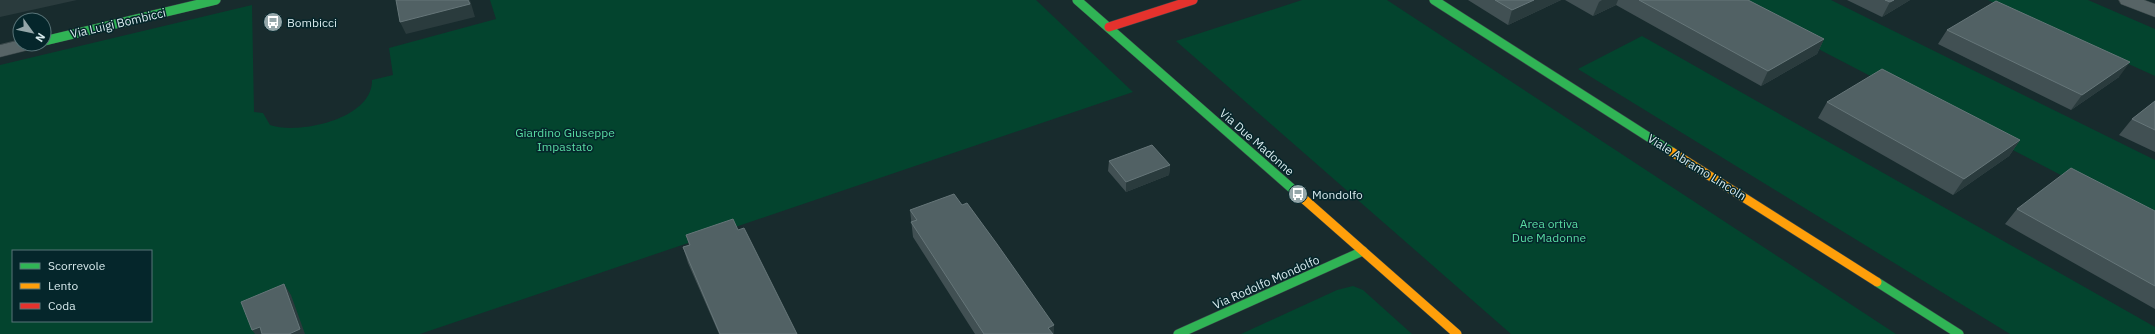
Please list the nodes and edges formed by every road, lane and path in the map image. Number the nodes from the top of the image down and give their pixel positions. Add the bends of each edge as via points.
1 (216, 0) edge
2 (1077, 0) edge
3 (1193, 0) edge
4 (1434, 0) edge
5 (2128, 0) edge
6 (2155, 12) edge
7 (1109, 27) junction
8 (52, 38) edge
9 (12, 48) edge
10 (0, 51) edge
11 (1363, 251) junction
12 (1178, 334) edge
13 (1457, 334) edge
14 (1959, 334) edge

1 - 8 street, Via Luigi Bombicci
2 - 7 street, Via Due Madonne
3 - 7 street
4 - 14 street, Viale Abramo Lincoln
5 - 6 street
7 - 11 street, Via Due Madonne
9 - 10 street
11 - 12 street, Via Rodolfo Mondolfo
11 - 13 street, Via Due Madonne

